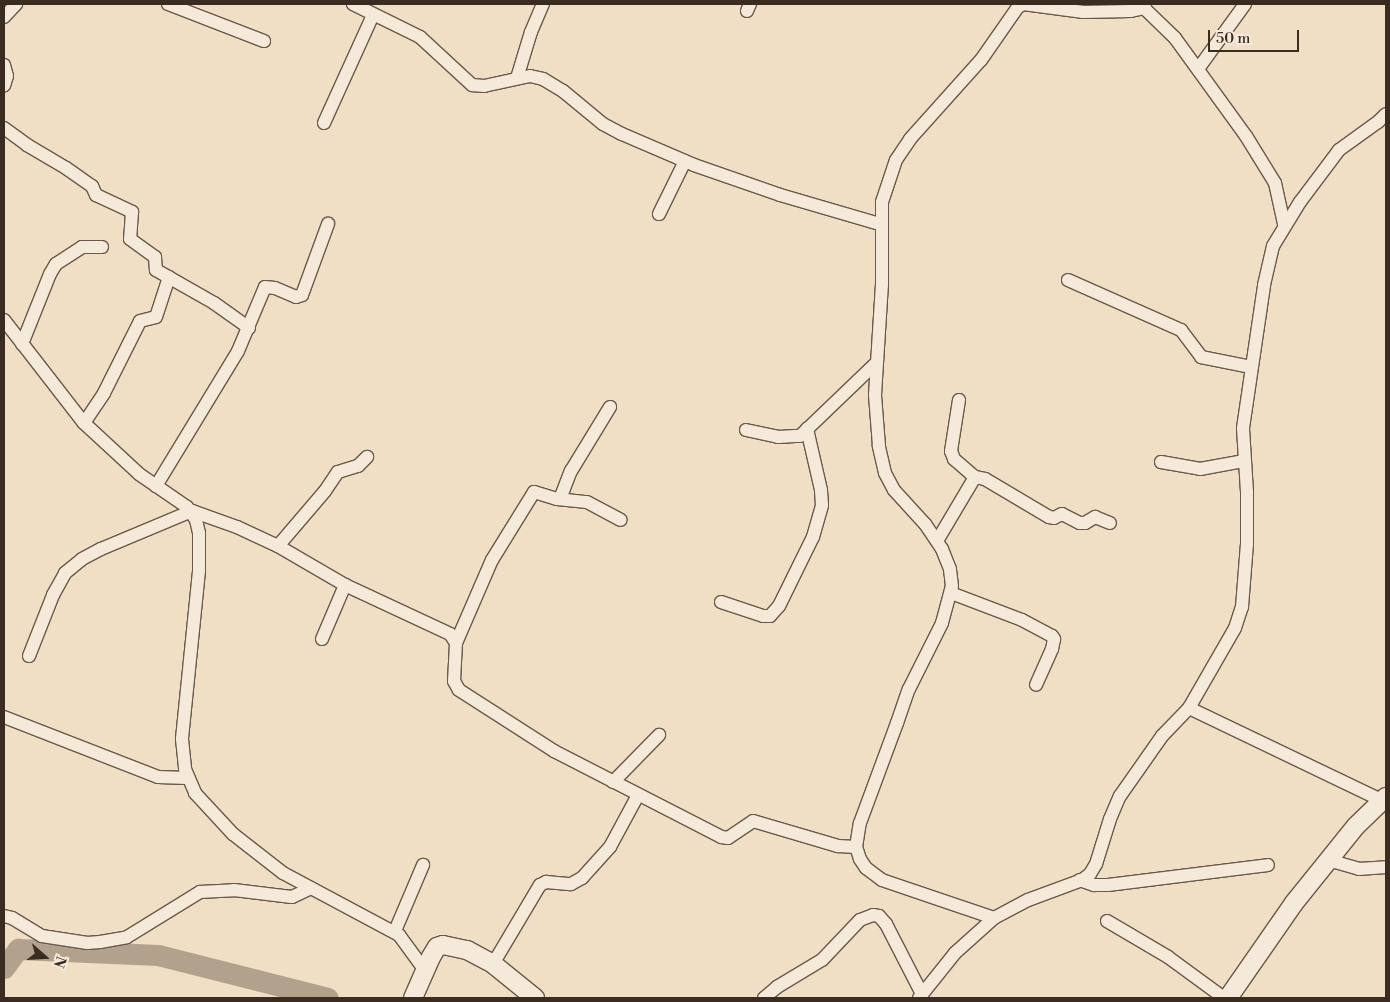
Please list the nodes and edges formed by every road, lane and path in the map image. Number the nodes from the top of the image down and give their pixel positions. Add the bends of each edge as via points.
1 (16, 4) edge
2 (168, 4) edge
3 (352, 4) edge
4 (543, 4) edge
5 (1245, 4) edge
6 (1016, 5) edge
7 (1144, 6) edge
8 (373, 15) junction
9 (4, 17) edge
10 (264, 41) dead end
11 (4, 65) edge
12 (1198, 69) junction
13 (517, 78) junction
14 (4, 86) edge
15 (1386, 114) edge
16 (324, 123) dead end
17 (4, 128) edge
18 (685, 161) junction
19 (659, 214) dead end
20 (328, 224) dead end
21 (880, 224) junction
22 (1284, 224) junction
23 (102, 247) dead end
24 (169, 277) junction
25 (1068, 280) dead end
26 (4, 320) edge
27 (249, 328) junction
28 (22, 344) junction
29 (875, 364) junction
30 (1251, 367) junction
31 (959, 400) dead end
32 (610, 406) dead end
33 (84, 423) junction
34 (746, 430) dead end
35 (808, 430) junction
36 (367, 457) dead end
37 (1244, 461) junction
38 (1162, 462) dead end
39 (975, 477) junction
40 (156, 486) junction
41 (560, 499) junction
42 (192, 511) junction
43 (621, 520) dead end
44 (1110, 523) dead end
45 (937, 541) junction
46 (278, 546) junction
47 (345, 585) junction
48 (951, 593) junction
49 (721, 602) dead end
50 (322, 639) dead end
51 (456, 643) junction
52 (29, 656) dead end
53 (1036, 685) dead end
54 (1189, 708) junction
55 (4, 717) edge
56 (660, 735) dead end
57 (187, 778) junction
58 (613, 782) junction
59 (638, 795) junction
60 (1384, 799) edge
61 (856, 847) junction
62 (1328, 860) junction
63 (423, 865) dead end
64 (1268, 865) dead end
65 (1386, 867) edge
66 (1080, 880) junction
67 (311, 888) junction
68 (4, 916) edge
69 (994, 918) junction
70 (1107, 921) dead end
71 (394, 932) junction
72 (493, 964) junction
73 (424, 970) junction
74 (921, 996) edge
75 (413, 998) edge
76 (535, 998) edge
77 (764, 998) edge
78 (1224, 998) edge
79 (1228, 998) edge

1 - 9 street
2 - 10 street
3 - 8 street
4 - 13 street
5 - 12 street
6 - 7 street via 1083,12 1132,12
6 - 21 street via 981,60 910,139 896,160 882,202
7 - 12 street via 1176,38
8 - 13 street via 420,38 472,85 484,86
8 - 16 street
11 - 14 street via 7,76
12 - 22 street via 1270,173
13 - 18 street via 530,76 550,82 603,124
15 - 22 street via 1339,150
17 - 24 street via 92,186 96,195 132,212 130,239 155,257 155,268
18 - 19 street
18 - 21 street via 780,195
20 - 27 street via 302,295 296,297 266,287
21 - 29 street via 882,284
22 - 30 street via 1273,246
23 - 28 street via 82,247 56,264
24 - 27 street
24 - 33 street via 156,317 140,321 104,393
25 - 30 street via 1181,330 1201,358
26 - 28 street
27 - 40 street via 238,352
28 - 33 street
29 - 35 street
29 - 45 street via 879,446 885,473 894,490 926,524
30 - 37 street via 1243,428
31 - 39 street via 951,451 954,459
32 - 41 street via 571,471
33 - 40 street
34 - 35 street via 790,438
35 - 49 street via 822,505 813,537 770,616 752,614
36 - 46 street via 358,466 338,472
37 - 38 street via 1200,469
37 - 54 street via 1247,544 1242,607 1235,628
39 - 44 street via 1048,517 1062,514 1080,523 1095,518
39 - 45 street
40 - 42 street
41 - 43 street via 587,502
41 - 51 street via 538,492 530,495 492,560
42 - 46 street
42 - 52 street via 101,549 65,573
42 - 57 street via 199,533 199,571 182,738
45 - 48 street via 950,569
46 - 47 street
47 - 50 street
47 - 51 street via 446,631
48 - 53 street via 1022,620 1052,636 1054,643
48 - 61 street via 942,623 909,689 860,823
51 - 58 street via 454,681 459,690 554,751
54 - 60 street
54 - 66 street via 1162,736 1125,787 1112,813 1094,868
55 - 57 street via 158,777
56 - 58 street
57 - 67 street via 201,802 233,834 271,865
58 - 59 street
59 - 61 street via 724,839 753,821 838,846
59 - 72 street via 610,848 582,878 571,884 546,882 540,885
60 - 62 main road
61 - 69 street via 866,868 882,880
62 - 65 street via 1351,868
62 - 79 main road via 1281,919
63 - 71 street
64 - 66 street via 1108,885
66 - 69 street via 1028,900
67 - 68 street via 292,897 234,890 200,892 127,936 100,942 42,936
67 - 71 street
69 - 74 street via 962,945
70 - 78 street via 1168,957
71 - 73 street via 410,947
72 - 73 main road via 467,950 443,945 435,950
72 - 76 main road
73 - 75 main road
74 - 77 street via 886,924 873,914 860,920 822,960

